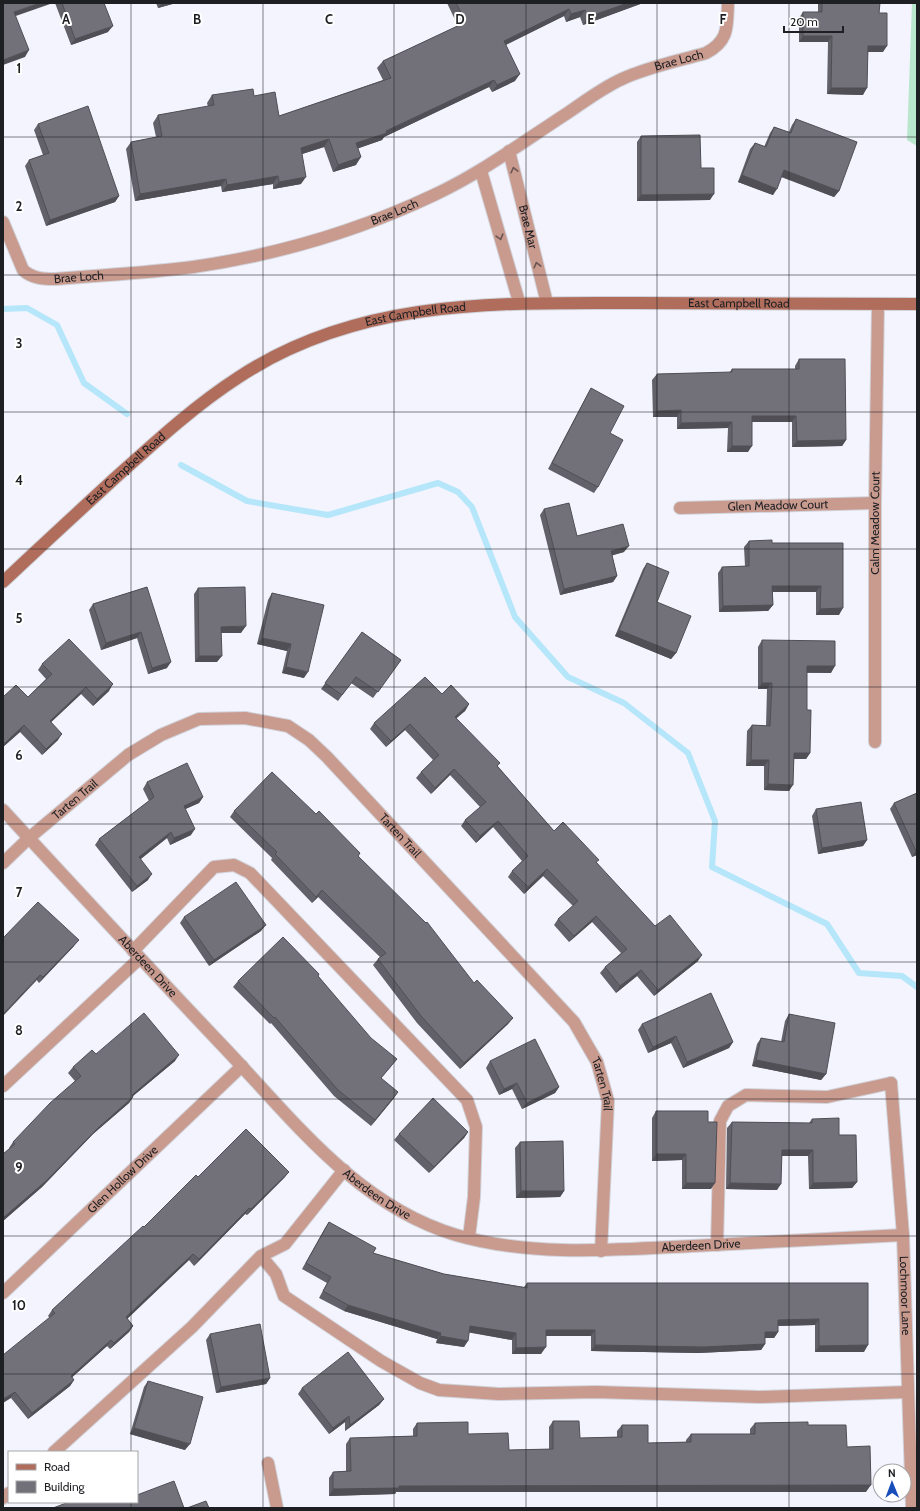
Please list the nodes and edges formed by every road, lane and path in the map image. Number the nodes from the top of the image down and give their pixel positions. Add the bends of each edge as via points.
1 (728, 3) edge
2 (509, 151) junction
3 (481, 171) junction
4 (3, 222) edge
5 (519, 302) junction
6 (547, 303) junction
7 (878, 304) junction
8 (917, 304) edge
9 (875, 503) junction
10 (680, 508) dead end
11 (3, 582) edge
12 (875, 742) dead end
13 (3, 810) edge
14 (29, 838) junction
15 (3, 863) edge
16 (137, 954) junction
17 (242, 1066) junction
18 (3, 1086) edge
19 (344, 1170) junction
20 (903, 1235) junction
21 (469, 1237) junction
22 (717, 1245) junction
23 (601, 1251) junction
24 (260, 1256) junction
25 (3, 1293) edge
26 (908, 1392) junction
27 (55, 1451) edge
28 (268, 1463) dead end
29 (277, 1508) edge
30 (912, 1508) edge

1 - 2 street, Brae Loch via 727,27 723,40 715,48 622,79
2 - 3 street, Brae Loch
6 -> 2 street, Brae Mar
3 - 4 street, Brae Loch via 393,213 334,234 269,253 191,267 56,279 38,278 23,270
3 -> 5 street
5 - 6 main road, East Campbell Road
5 - 11 main road, East Campbell Road via 412,312 373,320 311,339 280,354 240,376 160,438
6 - 7 main road, East Campbell Road
7 - 8 main road, East Campbell Road
7 - 9 street, Calm Meadow Court
9 - 10 street, Glen Meadow Court
9 - 12 street, Calm Meadow Court
13 - 14 street, Aberdeen Drive
14 - 15 street, Tarten Trail
14 - 16 street, Aberdeen Drive
14 - 23 street, Tarten Trail via 128,755 161,735 198,719 245,718 288,726 309,740 574,1022 597,1062 608,1101
16 - 17 street, Aberdeen Drive
16 - 18 street
16 - 21 street via 214,867 234,865 250,873 467,1100 476,1127 474,1197
17 - 19 street, Aberdeen Drive via 315,1144
17 - 25 street, Glen Hollow Drive
19 - 21 street, Aberdeen Drive via 370,1194 416,1221
19 - 24 street via 285,1244
20 - 22 street, Aberdeen Drive
20 - 22 street, Lochmoor Lane via 891,1083 827,1097 746,1094 728,1106 720,1121
20 - 26 street, Lochmoor Lane
21 - 23 street, Aberdeen Drive via 518,1247
22 - 23 street, Aberdeen Drive
24 - 26 street via 276,1274 284,1296 381,1361 420,1383 439,1390 499,1394 596,1392 760,1397
24 - 27 street via 192,1327
26 - 30 street, Lochmoor Lane
28 - 29 street

